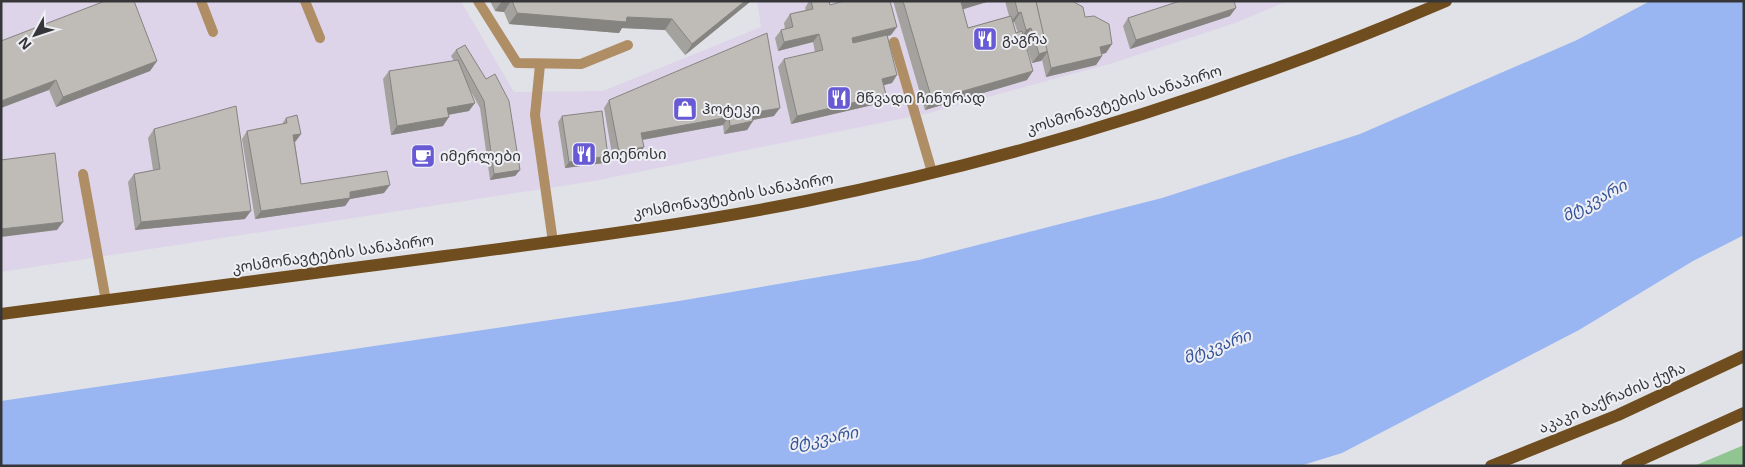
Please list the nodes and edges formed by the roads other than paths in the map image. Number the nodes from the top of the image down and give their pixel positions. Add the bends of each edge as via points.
1 (201, 1) edge
2 (305, 1) edge
3 (478, 1) edge
4 (1446, 1) edge
5 (213, 32) dead end
6 (320, 38) dead end
7 (894, 42) edge
8 (628, 45) edge
9 (540, 65) junction
10 (932, 172) junction
11 (83, 174) dead end
12 (553, 242) junction
13 (106, 301) junction
14 (1, 314) edge
15 (1744, 356) edge
16 (1744, 414) edge
17 (1492, 466) edge
18 (1627, 466) edge

1 - 5 lane
2 - 6 lane
3 - 9 lane via 516,63
4 - 10 main road, კოსმონავტების სანაპირო via 1160,109
7 - 10 lane
8 - 9 lane via 581,64
9 - 12 lane via 535,115
10 - 12 main road, კოსმონავტების სანაპირო via 806,201
11 - 13 lane
12 - 13 main road, კოსმონავტების სანაპირო
13 - 14 main road, კოსმონავტების სანაპირო
15 - 17 main road, აკაკი ბაქრაძის ქუჩა via 1618,415
16 - 18 main road

